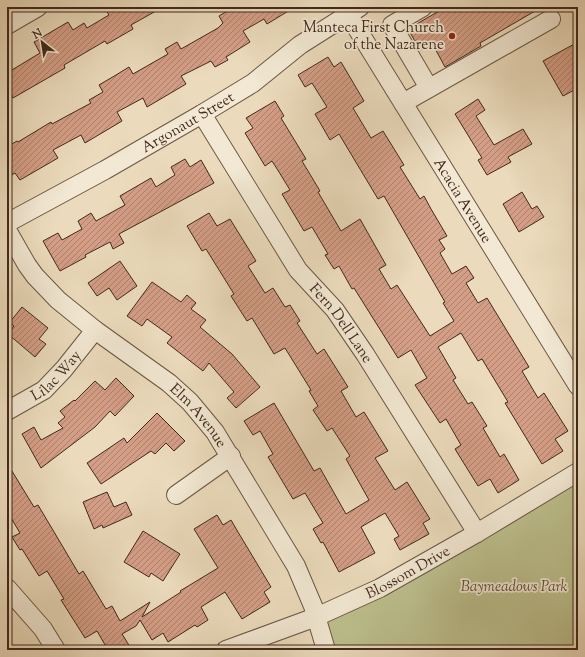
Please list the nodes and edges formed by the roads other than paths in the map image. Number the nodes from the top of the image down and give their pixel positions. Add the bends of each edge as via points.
1 (38, 7) edge
2 (423, 7) edge
3 (354, 10) edge
4 (551, 19) dead end
5 (7, 25) edge
6 (429, 88) junction
7 (403, 103) junction
8 (202, 114) junction
9 (7, 223) edge
10 (7, 230) edge
11 (95, 330) junction
12 (578, 386) edge
13 (7, 411) edge
14 (230, 456) junction
15 (578, 472) edge
16 (176, 495) dead end
17 (477, 533) junction
18 (7, 588) edge
19 (316, 617) junction
20 (56, 650) edge
21 (226, 650) edge
22 (326, 650) edge

1 - 5 street
2 - 6 street via 392,25
3 - 7 street, Acacia Avenue
3 - 8 street, Argonaut Street via 300,45 253,83
4 - 6 street
6 - 7 street
7 - 12 street, Acacia Avenue
8 - 9 street, Argonaut Street
8 - 17 street, Fern Dell Lane via 298,270 335,310 365,354
10 - 11 street, Elm Avenue via 35,276 58,300
11 - 13 street, Lilac Way via 44,390
11 - 14 street, Elm Avenue via 190,402 215,432
14 - 16 street
14 - 19 street, Elm Avenue via 296,566
15 - 17 street, Blossom Drive
17 - 19 street, Blossom Drive via 380,588
18 - 20 street via 43,629
19 - 21 street, Blossom Drive
19 - 22 street, Elm Avenue

